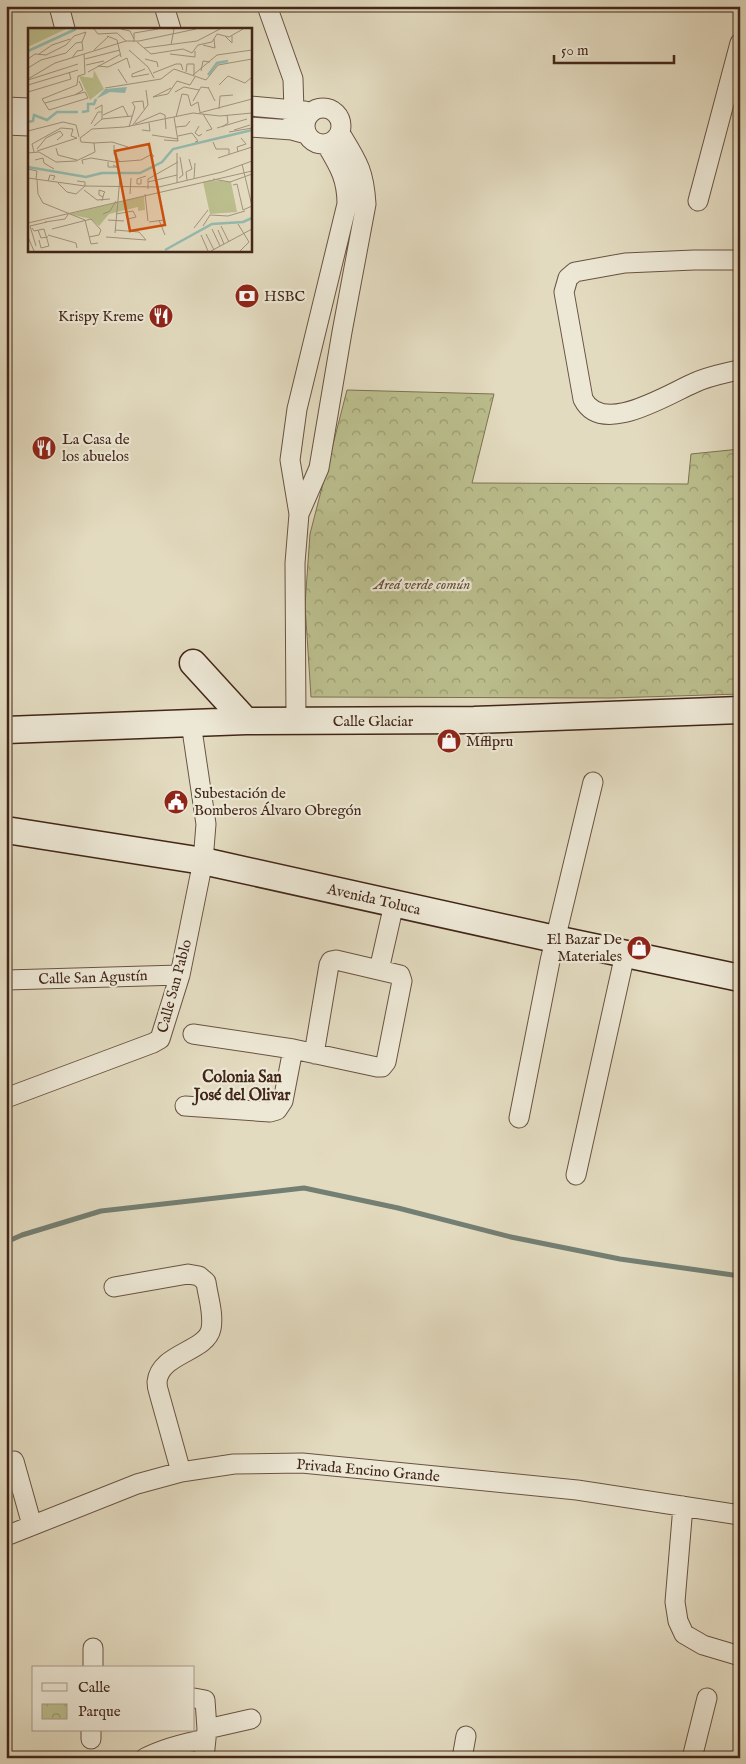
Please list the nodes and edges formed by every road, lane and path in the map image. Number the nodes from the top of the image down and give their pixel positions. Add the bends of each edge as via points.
1 (59, 6) edge
2 (164, 6) edge
3 (267, 6) edge
4 (65, 28) edge
5 (171, 28) edge
6 (740, 44) edge
7 (251, 106) edge
8 (6, 107) edge
9 (28, 108) edge
10 (303, 111) junction
11 (6, 124) edge
12 (28, 126) edge
13 (251, 127) edge
14 (299, 132) junction
15 (333, 138) junction
16 (698, 201) dead end
17 (740, 260) edge
18 (740, 370) edge
19 (297, 409) junction
20 (328, 415) junction
21 (299, 514) junction
22 (193, 663) dead end
23 (740, 710) edge
24 (246, 721) junction
25 (296, 721) junction
26 (191, 723) junction
27 (6, 730) edge
28 (593, 782) dead end
29 (6, 830) edge
30 (203, 861) junction
31 (394, 904) junction
32 (555, 939) junction
33 (624, 954) junction
34 (380, 970) junction
35 (180, 974) junction
36 (740, 978) edge
37 (6, 980) edge
38 (193, 1034) dead end
39 (293, 1050) junction
40 (314, 1054) junction
41 (6, 1098) edge
42 (185, 1106) dead end
43 (519, 1118) dead end
44 (576, 1175) dead end
45 (114, 1287) dead end
46 (14, 1461) dead end
47 (181, 1472) junction
48 (684, 1506) junction
49 (740, 1515) edge
50 (32, 1525) junction
51 (6, 1536) edge
52 (94, 1648) dead end
53 (740, 1656) edge
54 (93, 1666) edge
55 (195, 1698) edge
56 (707, 1698) dead end
57 (251, 1719) dead end
58 (466, 1736) dead end
59 (206, 1742) edge
60 (145, 1758) edge
61 (462, 1758) edge
62 (692, 1758) edge

1 - 4 street
2 - 5 street
3 - 10 street
6 - 16 street
7 - 10 street
8 - 9 street
10 - 14 street via 305,129
10 - 15 street via 323,107 334,111 341,121
11 - 12 street
13 - 14 street
14 - 15 street via 313,141
15 - 19 street via 347,186 347,204
15 - 20 street via 359,163 365,183 366,204
17 - 18 street via 625,263 575,272 568,278 564,292 583,399 591,410 618,414 656,402 695,382
19 - 20 street
19 - 21 street via 290,460
20 - 21 street via 319,468
21 - 25 street via 295,563
22 - 24 street
23 - 25 street, Calle Glaciar via 474,720
24 - 25 street, Calle Glaciar
24 - 26 street, Calle Glaciar
26 - 27 street, Calle Glaciar
26 - 30 street, Calle San Pablo via 206,824
28 - 32 street
29 - 30 street, Avenida Toluca
30 - 31 street, Avenida Toluca
30 - 35 street, Calle San Pablo
31 - 32 street, Avenida Toluca
31 - 34 street
32 - 33 street, Avenida Toluca
32 - 43 street
33 - 36 street, Avenida Toluca
33 - 44 street
34 - 40 street via 331,961
34 - 40 street via 400,975 402,981 386,1062 378,1068
35 - 37 street, Calle San Agustín
35 - 41 street, Calle San Pablo via 160,1039
38 - 39 street
39 - 40 street
39 - 42 street via 283,1101 277,1110
45 - 47 street via 188,1274 199,1276 206,1282 211,1330 206,1339 162,1369 157,1381
46 - 50 street
47 - 48 street, Privada Encino Grande via 234,1464 302,1463 577,1490
47 - 50 street, Privada Encino Grande via 137,1484
48 - 49 street, Privada Encino Grande
48 - 53 street via 675,1602 678,1621 684,1634 703,1645
50 - 51 street, Privada Encino Grande
52 - 54 street
55 - 59 street via 205,1700
56 - 62 street
57 - 59 street
58 - 61 street
59 - 60 street via 189,1742

